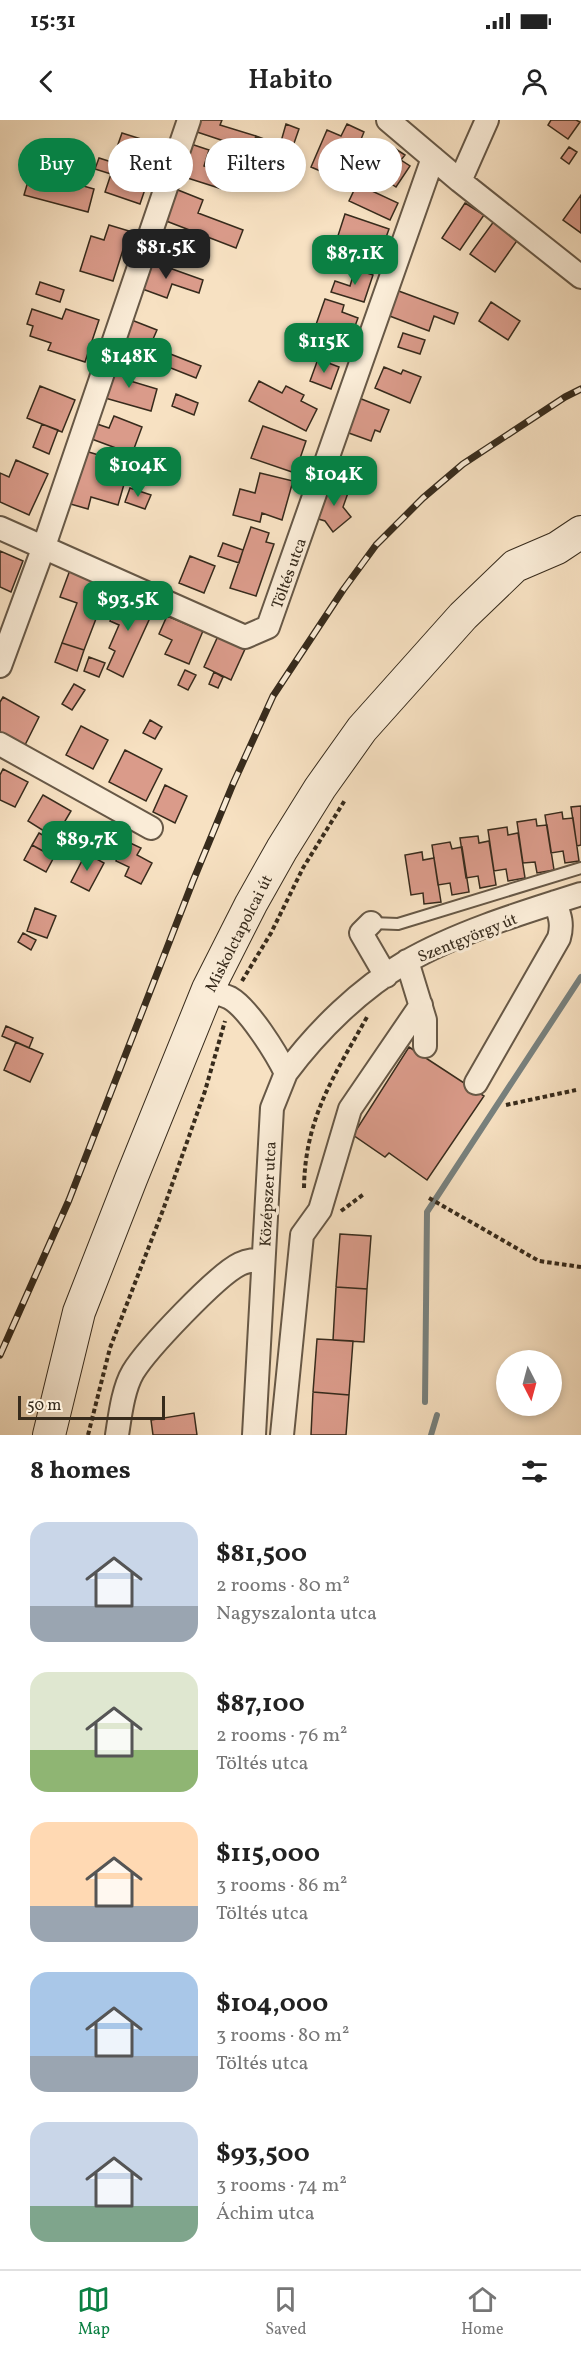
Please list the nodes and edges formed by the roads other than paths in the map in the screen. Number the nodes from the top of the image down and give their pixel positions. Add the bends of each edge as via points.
1 (189, 120) edge
2 (388, 120) edge
3 (487, 120) edge
4 (433, 158) junction
5 (460, 181) junction
6 (581, 277) edge
7 (0, 528) edge
8 (581, 532) edge
9 (43, 549) junction
10 (0, 666) edge
11 (0, 744) edge
12 (150, 828) dead end
13 (581, 868) edge
14 (581, 894) edge
15 (555, 902) junction
16 (371, 923) joint
17 (407, 961) junction
18 (386, 976) junction
19 (220, 994) junction
20 (421, 1005) junction
21 (425, 1046) dead end
22 (286, 1073) junction
23 (476, 1083) dead end
24 (265, 1227) junction
25 (302, 1235) junction
26 (263, 1260) junction
27 (49, 1435) edge
28 (117, 1435) edge
29 (254, 1435) edge
30 (282, 1435) edge

1 - 9 street
2 - 4 street
3 - 5 street
4 - 5 street
4 - 9 street, Töltés utca via 268,627 245,638
5 - 6 street
7 - 9 street
8 - 19 street, Miskolctapolcai út via 557,548 515,566 463,616 362,729 320,788 251,904
9 - 10 street
11 - 12 street
13 - 16 lane via 398,924
14 - 15 street, Szentgyörgy út
15 - 17 street, Szentgyörgy út via 458,937
15 - 23 street via 562,927 559,938
16 - 18 street via 361,933
17 - 18 street, Szentgyörgy út
17 - 20 street
18 - 22 street, Szentgyörgy út via 334,1020
19 - 22 street via 253,1022 276,1052
19 - 27 street, Miskolctapolcai út via 79,1312
20 - 21 street
20 - 25 street via 350,1109 320,1210
22 - 24 street, Középszer utca via 272,1108
24 - 25 street
24 - 26 street, Középszer utca
25 - 30 street
26 - 28 street via 247,1261 228,1272 150,1352 132,1374
26 - 29 street, Középszer utca

